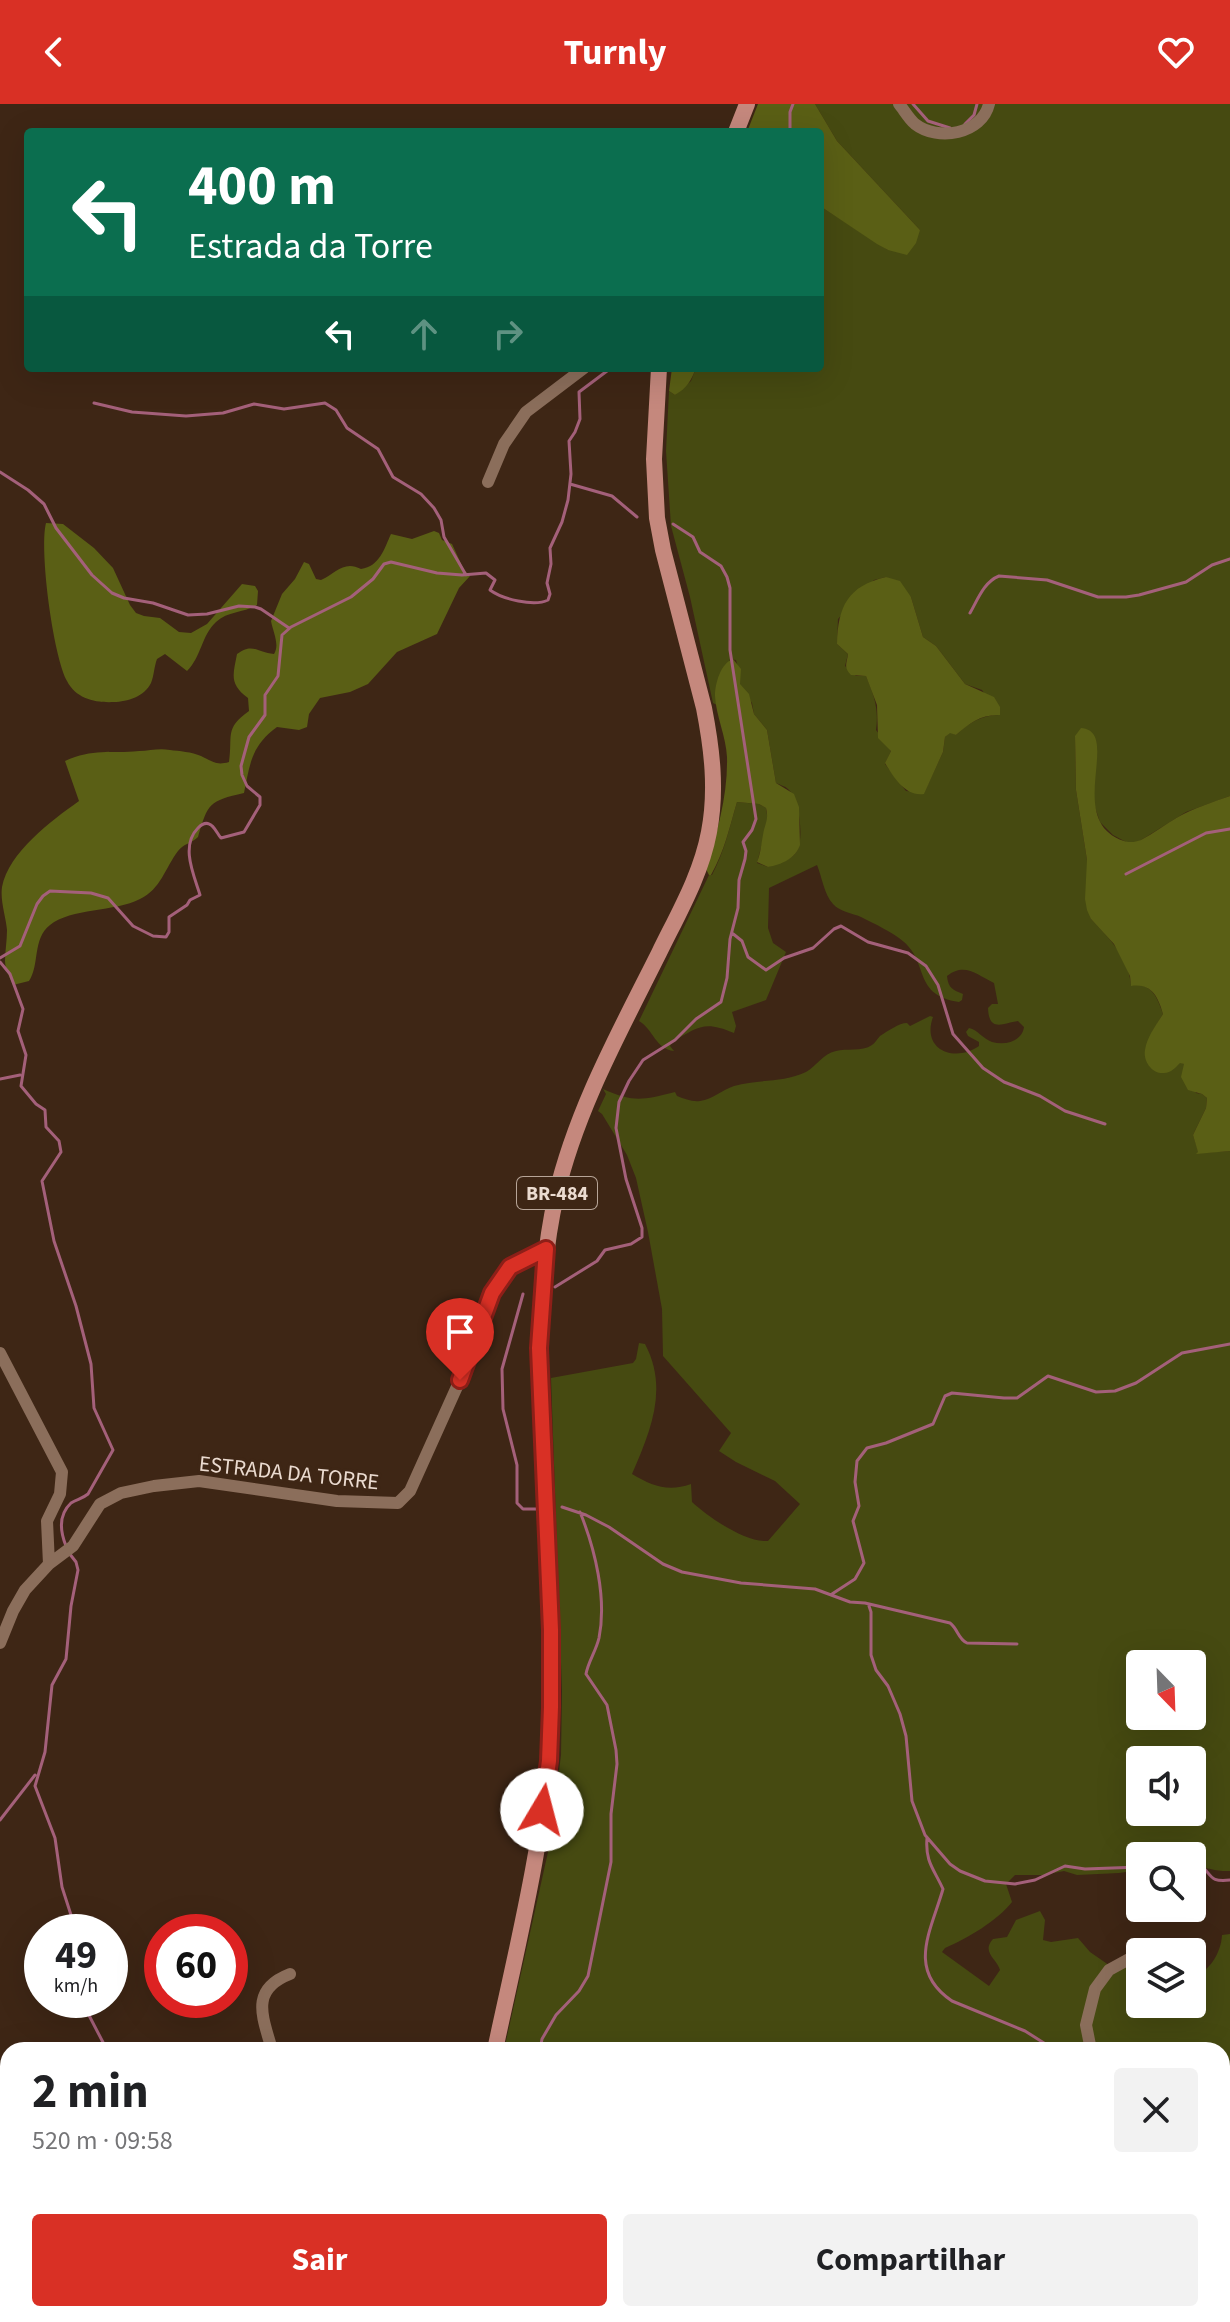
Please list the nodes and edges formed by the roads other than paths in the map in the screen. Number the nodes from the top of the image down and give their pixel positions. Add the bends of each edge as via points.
1 (747, 104) edge
2 (899, 104) edge
3 (989, 104) edge
4 (738, 128) edge
5 (579, 372) edge
6 (659, 372) edge
7 (488, 482) dead end
8 (546, 1249) junction
9 (0, 1353) edge
10 (49, 1564) junction
11 (0, 1643) edge
12 (1126, 1961) edge
13 (290, 1974) dead end
14 (270, 2042) edge
15 (497, 2042) edge
16 (1089, 2042) edge

1 - 4 main road
2 - 3 street via 915,124 944,133 976,126
5 - 7 street via 526,412 504,444
6 - 8 main road, BR-484 via 657,518 709,734 712,815 692,885 589,1097 557,1190
8 - 10 street, ESTRADA DA TORRE via 510,1267 492,1293 460,1380 410,1491 398,1503 337,1501 199,1481 154,1486 100,1504 70,1549
8 - 15 main road, BR-484 via 539,1348 551,1630 549,1761
9 - 10 street via 62,1472 60,1494 47,1521
10 - 11 street, ESTRADA DA TORRE via 25,1590
12 - 16 street via 1109,1970 1095,1989 1086,2025
13 - 14 street via 266,1989 261,2005

